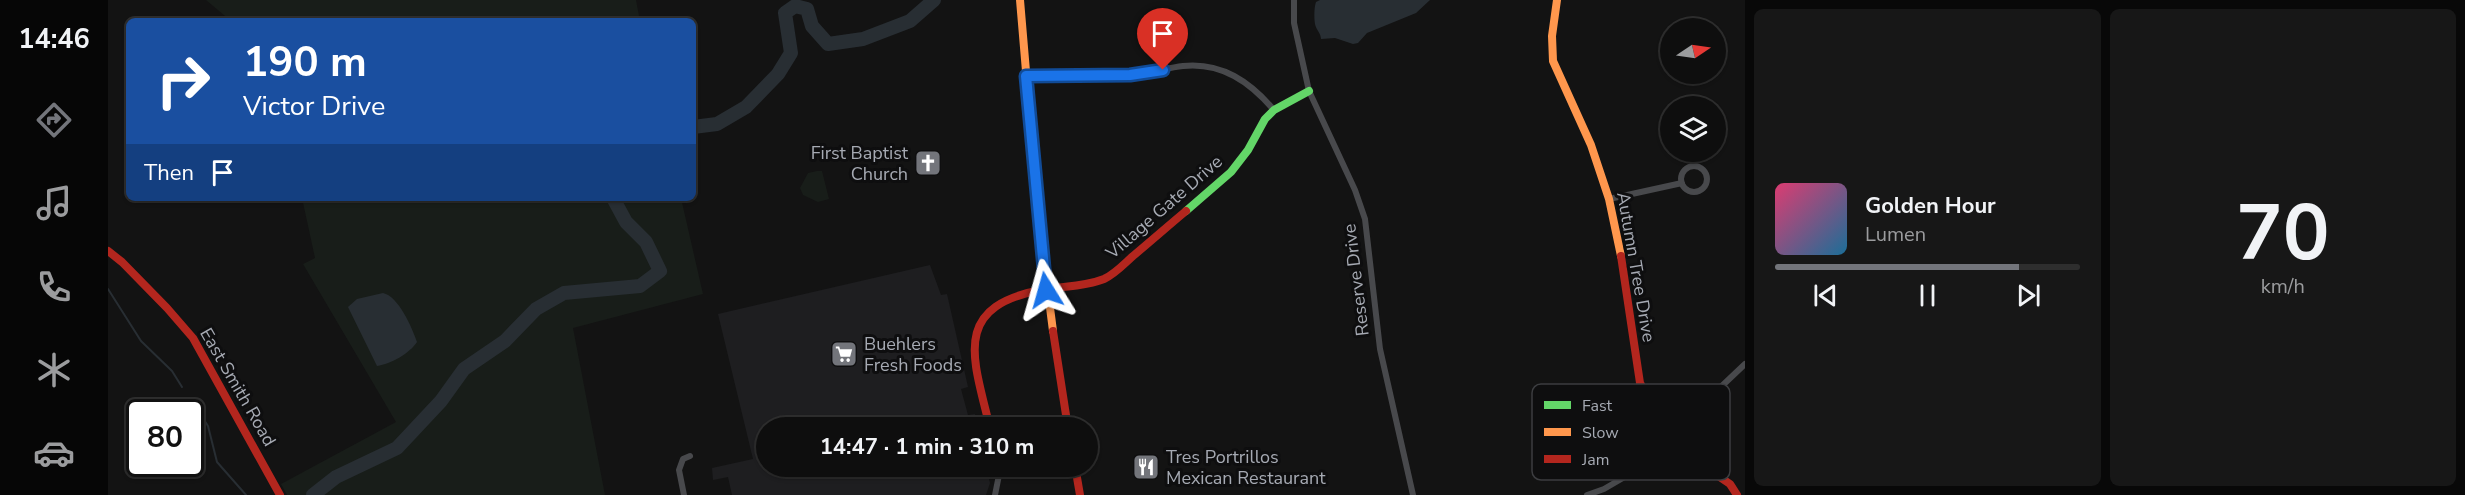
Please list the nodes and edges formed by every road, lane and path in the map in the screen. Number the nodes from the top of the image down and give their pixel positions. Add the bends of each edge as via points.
1 (1020, 0) edge
2 (1294, 0) edge
3 (1557, 0) edge
4 (1026, 76) junction
5 (1309, 91) junction
6 (1274, 110) junction
7 (1682, 183) junction
8 (1609, 199) junction
9 (108, 251) edge
10 (1046, 290) junction
11 (1745, 364) edge
12 (1641, 384) edge
13 (1724, 384) edge
14 (988, 417) edge
15 (1066, 417) edge
16 (690, 456) dead end
17 (999, 477) edge
18 (1077, 477) edge
19 (1619, 480) edge
20 (1724, 480) edge
21 (280, 495) edge
22 (684, 495) edge
23 (995, 495) edge
24 (1080, 495) edge
25 (1413, 495) edge
26 (1587, 495) edge
27 (1737, 495) edge

1 - 4 main road
2 - 5 street, Reserve Drive via 1294,23
3 - 8 main road, Autumn Tree Drive via 1553,61 1591,145
4 - 6 street via 1130,75 1182,66 1209,67 1243,80
4 - 10 main road
5 - 6 main road, Village Gate Drive
5 - 25 street, Reserve Drive via 1365,219 1380,349
6 - 10 main road, Village Gate Drive via 1231,172 1119,270 1088,285
7 - 7 street via 1687,189 1699,190 1705,185 1706,173 1691,166 1682,175
7 - 8 street
8 - 12 main road, Autumn Tree Drive
9 - 21 main road, East Smith Road via 193,338
10 - 14 main road, Village Gate Drive via 999,301 980,322 973,352
10 - 15 main road
11 - 13 street
16 - 22 street via 683,459 679,470
17 - 23 street
18 - 24 main road
19 - 26 street
20 - 27 main road, Autumn Tree Drive

